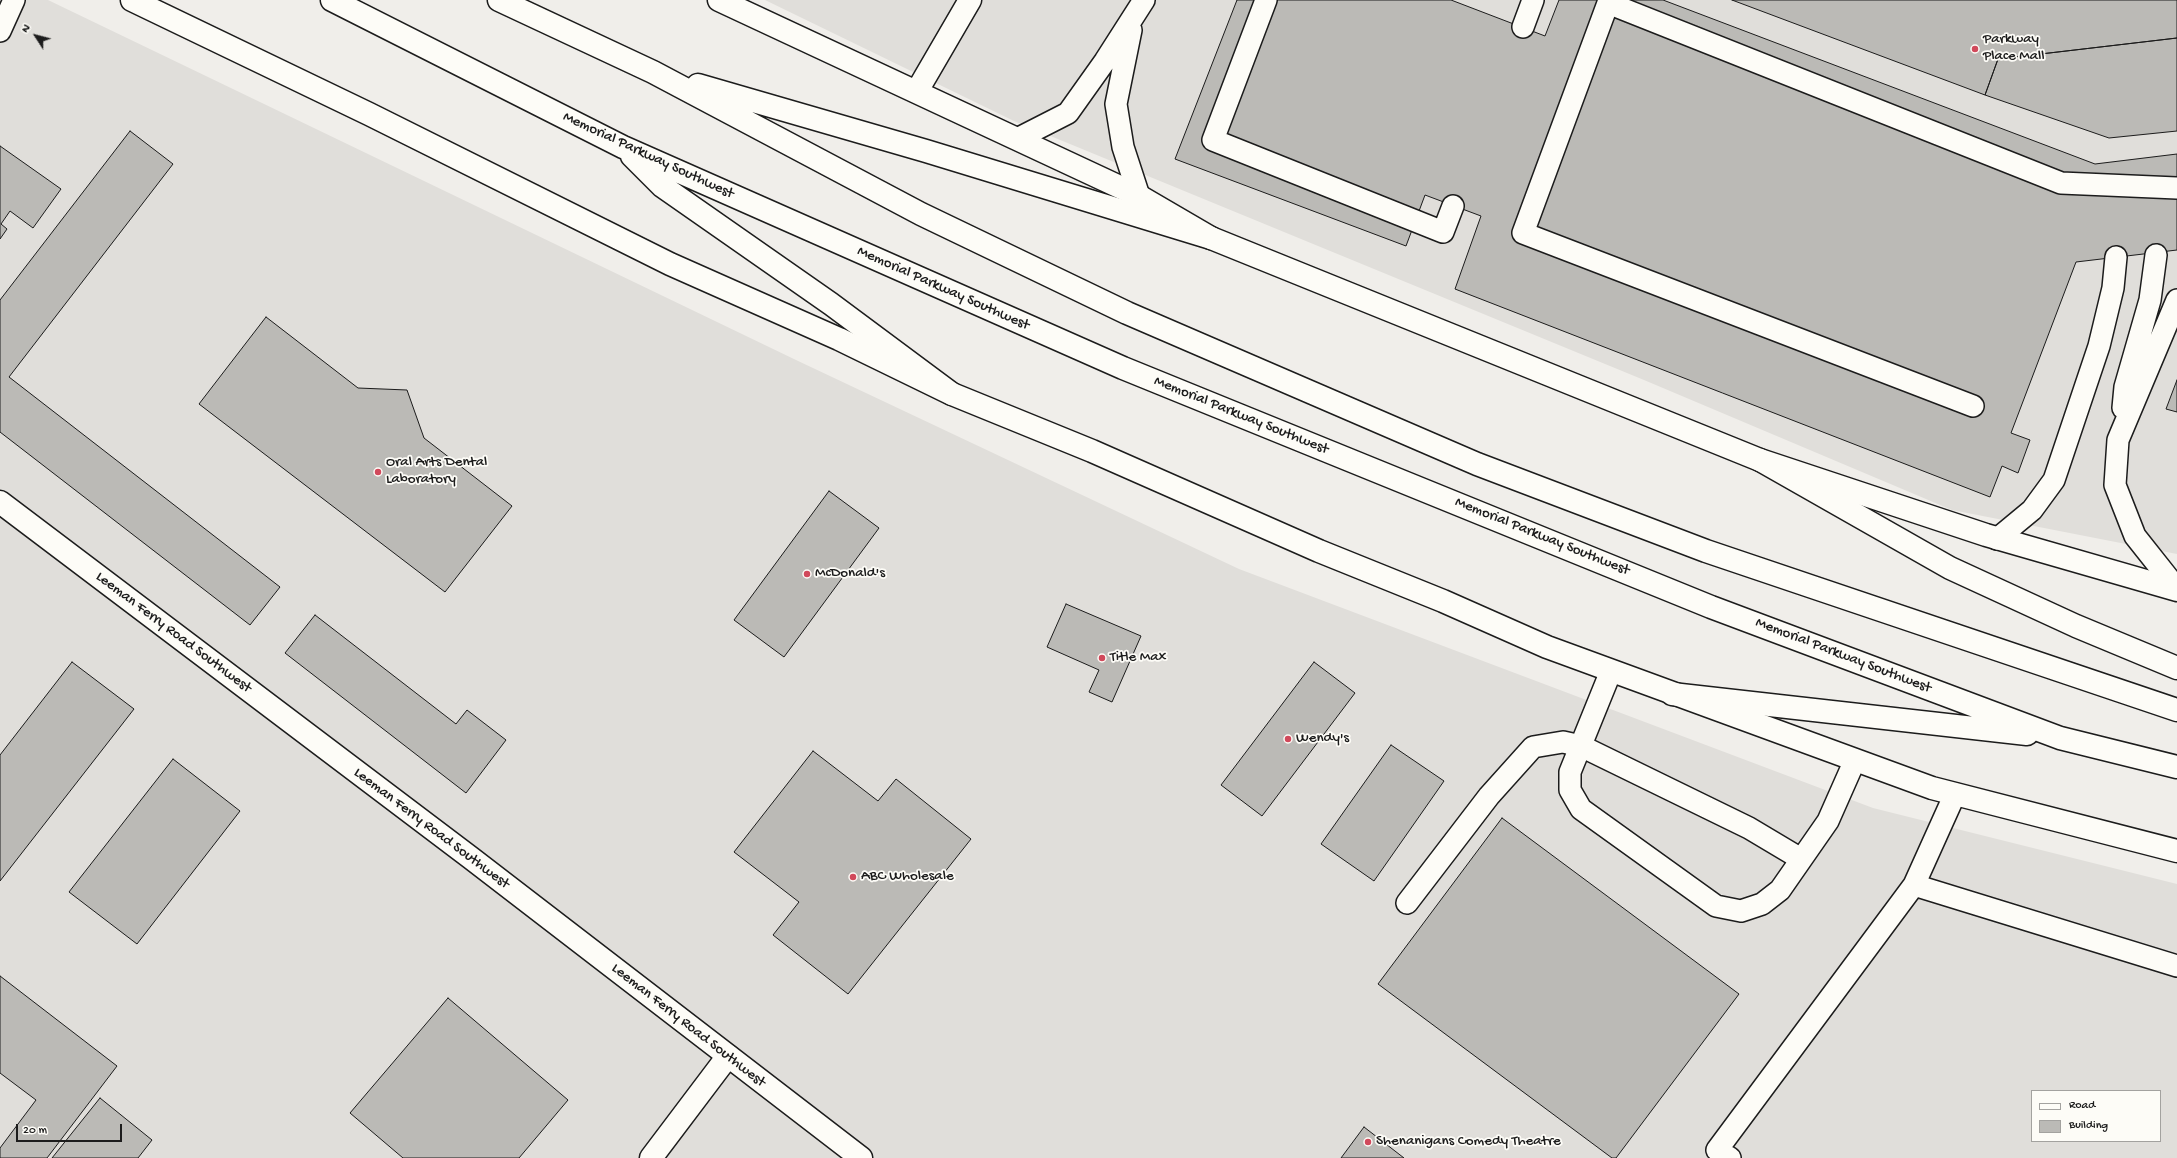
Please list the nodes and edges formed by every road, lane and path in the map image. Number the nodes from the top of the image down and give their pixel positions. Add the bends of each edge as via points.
1 (132, 0) edge
2 (332, 0) edge
3 (500, 0) edge
4 (719, 0) edge
5 (970, 0) edge
6 (1144, 0) edge
7 (1266, 0) edge
8 (1533, 0) edge
9 (11, 1) edge
10 (1134, 18) junction
11 (1523, 27) dead end
12 (0, 32) edge
13 (653, 72) junction
14 (917, 91) junction
15 (1019, 138) junction
16 (623, 146) junction
17 (2177, 188) edge
18 (1139, 196) junction
19 (1454, 206) dead end
20 (1211, 238) junction
21 (2156, 254) dead end
22 (2116, 257) dead end
23 (2177, 300) edge
24 (952, 394) junction
25 (1973, 406) dead end
26 (2118, 440) junction
27 (1760, 460) junction
28 (0, 502) edge
29 (1997, 538) junction
30 (2177, 589) edge
31 (2177, 668) edge
32 (1611, 671) junction
33 (1672, 694) junction
34 (2177, 710) edge
35 (2060, 738) junction
36 (1581, 746) junction
37 (1855, 760) junction
38 (2177, 767) edge
39 (1955, 794) junction
40 (2177, 850) edge
41 (1801, 859) junction
42 (1914, 885) junction
43 (1407, 903) dead end
44 (2177, 966) edge
45 (728, 1056) junction
46 (651, 1158) edge
47 (861, 1158) edge
48 (1730, 1158) edge

1 - 24 main road via 670,264 839,339
2 - 16 main road, Memorial Parkway Southwest
3 - 13 main road
4 - 14 main road
5 - 14 main road
6 - 10 lane
7 - 19 lane via 1213,140 1443,232
8 - 11 lane
9 - 12 lane
10 - 15 lane via 1068,113
10 - 18 lane via 1116,104 1123,147
13 - 20 main road via 926,151
13 - 34 main road via 921,214 1127,313 1477,464 1706,551
14 - 15 main road
15 - 18 main road
16 - 24 main road via 662,186 831,304
16 - 35 main road, Memorial Parkway Southwest via 1123,368 1711,607
17 - 25 lane via 2061,183 1608,3 1523,233
18 - 20 main road
20 - 27 main road
21 - 26 lane via 2150,300 2125,387
22 - 29 lane via 2113,288 2099,346 2054,480 2032,510
23 - 26 lane
24 - 32 main road via 1092,451 1319,551 1443,601 1547,647
26 - 30 lane via 2115,485 2136,536
27 - 29 main road
27 - 31 main road via 1950,568 2076,626
28 - 45 main road, Leeman Ferry Road Southwest
29 - 30 main road
32 - 33 main road
32 - 36 lane
33 - 35 main road
33 - 37 main road
35 - 38 main road, Memorial Parkway Southwest
36 - 41 lane via 1749,828
36 - 41 lane via 1570,772 1570,790 1581,809 1716,906 1741,911 1762,904 1780,890
36 - 43 lane via 1563,742 1533,746 1488,796
37 - 39 main road
37 - 41 lane via 1828,820
39 - 40 main road
39 - 42 lane
42 - 44 lane
42 - 48 lane via 1717,1150
45 - 46 main road
45 - 47 main road, Leeman Ferry Road Southwest

